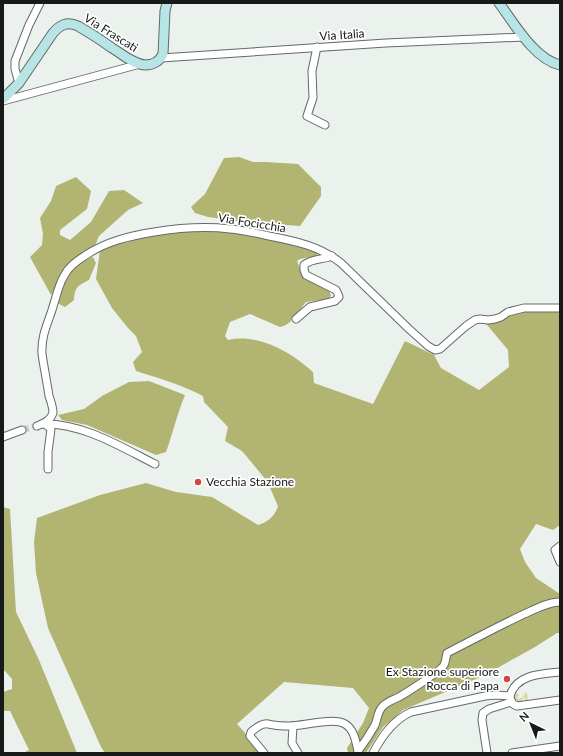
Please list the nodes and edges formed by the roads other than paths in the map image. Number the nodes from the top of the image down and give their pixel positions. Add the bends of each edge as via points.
1 (40, 3) edge
2 (167, 3) edge
3 (499, 3) edge
4 (524, 37) junction
5 (317, 47) junction
6 (161, 58) junction
7 (140, 64) junction
8 (560, 65) edge
9 (19, 83) junction
10 (3, 100) edge
11 (325, 125) dead end
12 (332, 256) junction
13 (560, 308) edge
14 (296, 319) dead end
15 (41, 425) junction
16 (22, 430) tunnel mouth
17 (3, 437) edge
18 (155, 464) dead end
19 (48, 469) dead end
20 (560, 546) edge
21 (560, 562) edge
22 (560, 602) edge
23 (560, 672) edge
24 (510, 699) junction
25 (560, 700) edge
26 (293, 726) junction
27 (560, 746) edge
28 (358, 752) edge
29 (264, 753) edge
30 (298, 753) edge
31 (372, 753) edge
32 (487, 753) edge
33 (512, 753) edge

1 - 9 street via 15,61
2 - 6 main road via 164,51
3 - 4 main road
4 - 5 street, Via Italia
4 - 8 main road via 544,57
5 - 6 street, Via Italia
5 - 11 street via 312,71 313,98 307,116
6 - 7 main road, Via Frascati via 152,64
7 - 9 main road, Via Frascati via 78,26 67,24 53,33
7 - 10 street
9 - 10 main road, Via Frascati
12 - 13 street, Via Focicchia via 435,350 440,349 475,320 495,319 524,308
12 - 14 street via 306,263 304,270 306,275 336,290 339,297 335,301 310,307
12 - 15 street, Via Focicchia via 312,246 286,239 235,229 212,228 177,229 131,236 93,251 76,262 64,276 44,331 42,354 53,413 50,420
15 - 18 street via 55,424 86,431
15 - 19 street via 51,429
16 - 17 street
20 - 21 street via 555,550
22 - 28 street via 549,603 447,653 444,664 437,672 382,706 374,726
23 - 24 street via 527,677 514,688
24 - 25 street via 515,705 520,706
24 - 31 street via 496,695 485,696 411,712 392,725
24 - 32 street via 483,713
26 - 28 street via 328,721 344,723 352,730
26 - 29 street via 265,724 251,732 251,738
26 - 30 street via 292,743
27 - 33 street

